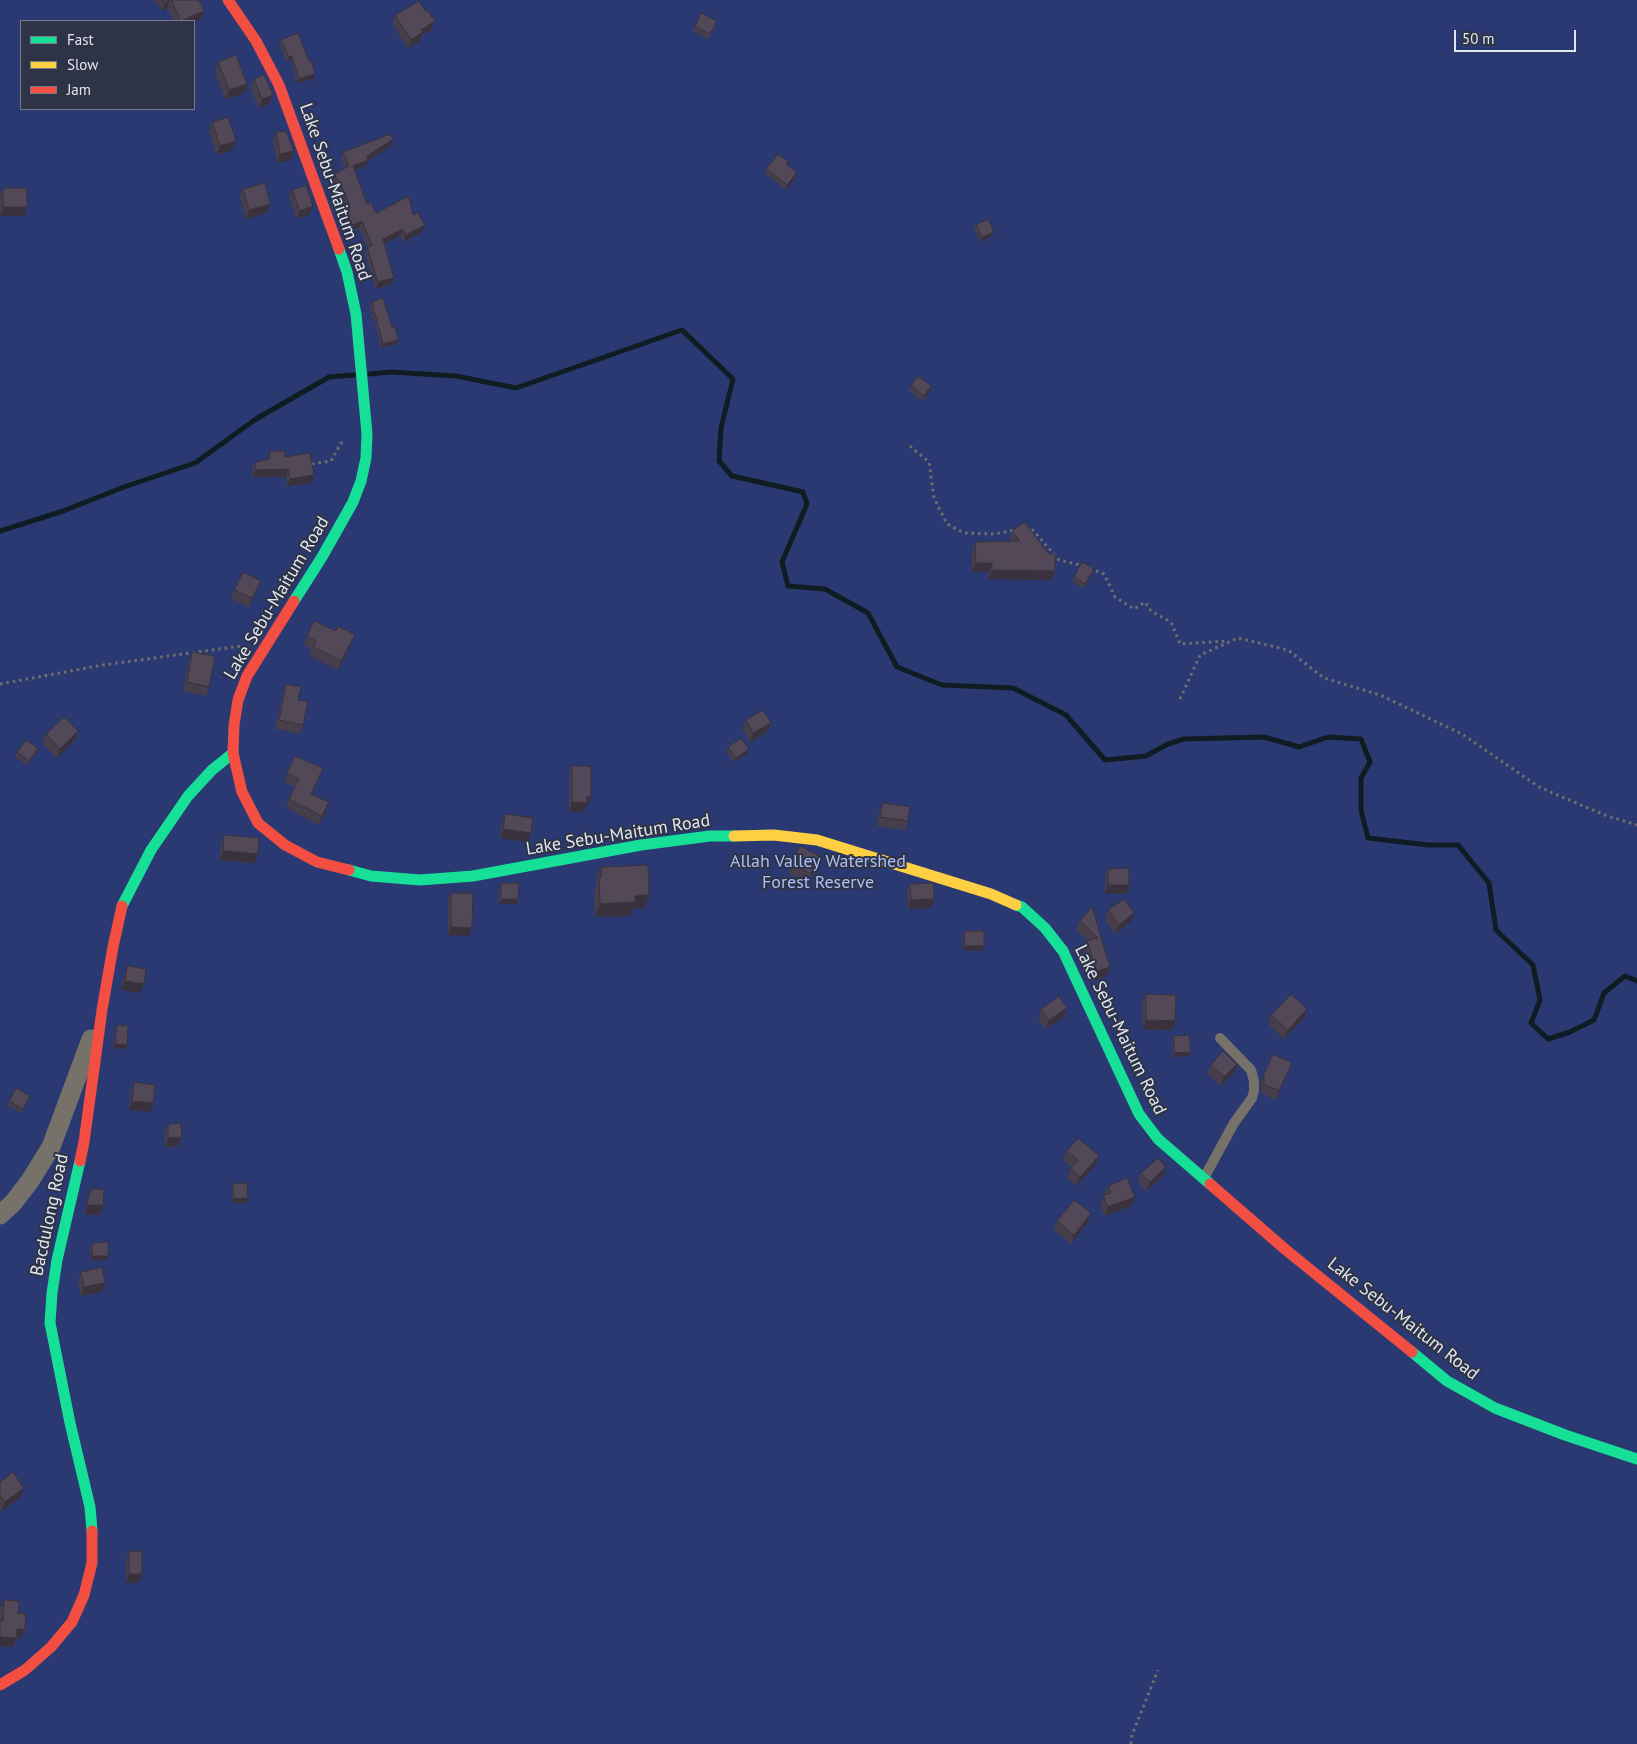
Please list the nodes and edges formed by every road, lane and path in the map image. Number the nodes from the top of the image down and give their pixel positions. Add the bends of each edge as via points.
1 (228, 0) edge
2 (367, 434) junction
3 (910, 446) dead end
4 (312, 464) edge
5 (1232, 641) junction
6 (268, 642) junction
7 (0, 684) edge
8 (1180, 699) dead end
9 (233, 753) junction
10 (1637, 825) edge
11 (102, 1010) junction
12 (1220, 1038) dead end
13 (1204, 1179) junction
14 (0, 1215) edge
15 (1637, 1459) edge
16 (1158, 1670) dead end
17 (0, 1685) edge
18 (1131, 1744) edge

1 - 2 main road, Lake Sebu-Maitum Road via 256,41 279,85 347,272 356,314
2 - 4 path via 341,443 331,462
2 - 6 main road, Lake Sebu-Maitum Road via 362,481 353,502
3 - 5 path via 929,462 934,498 946,524 964,533 994,534 1031,528 1059,560 1081,564 1104,574 1115,597 1134,609 1145,602 1151,611 1171,622 1180,644
5 - 8 path via 1200,655
5 - 10 path via 1238,638 1288,650 1324,678 1380,696 1462,734 1539,787
6 - 7 path via 103,665
6 - 9 main road, Lake Sebu-Maitum Road via 247,676 238,700
9 - 11 main road, Bacdulong Road via 188,796 151,850 123,903
9 - 13 main road, Lake Sebu-Maitum Road via 242,792 258,823 285,845 317,862 371,876 420,880 473,876 641,845 710,836 774,835 817,840 991,894 1022,907 1045,928 1063,951 1139,1114 1158,1139
11 - 14 street via 51,1147 24,1188
11 - 17 main road, Bacdulong Road via 85,1134 57,1260 50,1323 90,1507 92,1563 84,1595 72,1622 25,1670
12 - 13 lane via 1251,1070 1254,1091
13 - 15 main road, Lake Sebu-Maitum Road via 1447,1380 1495,1408
16 - 18 path

